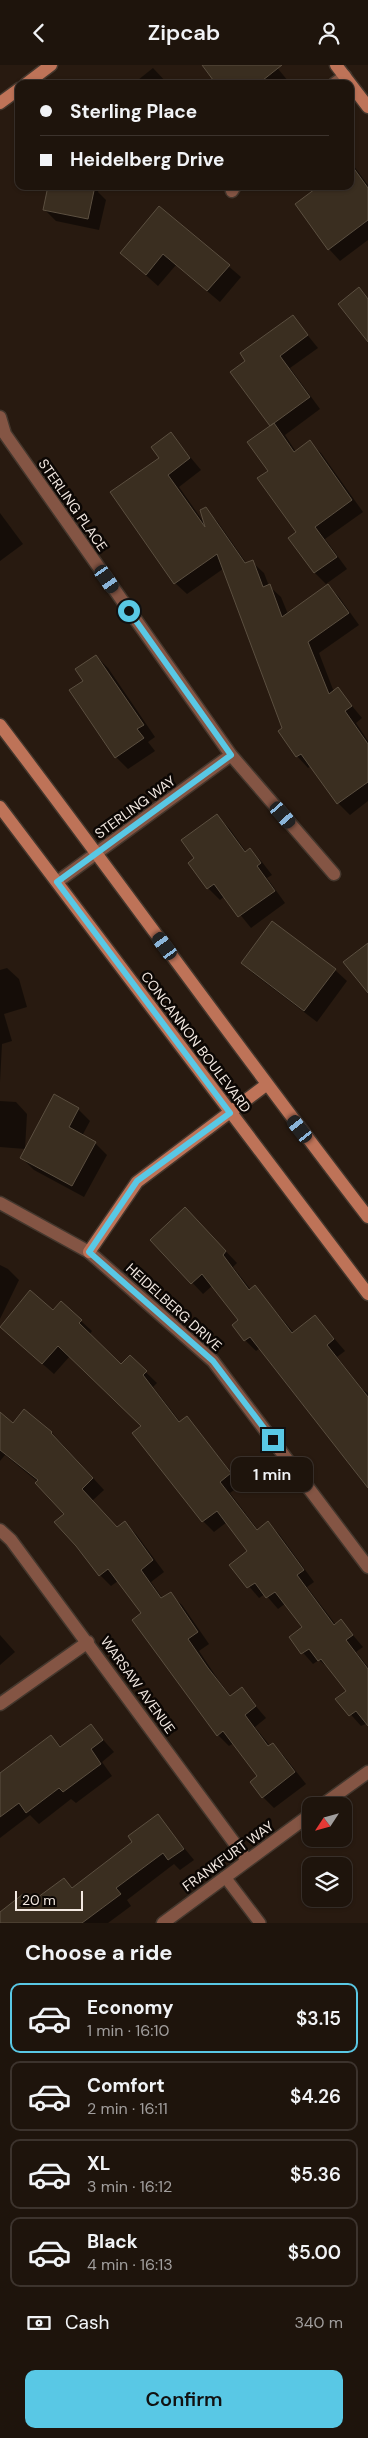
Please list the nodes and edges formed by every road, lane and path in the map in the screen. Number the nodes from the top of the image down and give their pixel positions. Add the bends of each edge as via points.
1 (51, 65) edge
2 (336, 65) edge
3 (345, 76) junction
4 (31, 80) edge
5 (340, 80) edge
6 (348, 80) edge
7 (354, 88) edge
8 (15, 92) edge
9 (0, 103) edge
10 (368, 107) edge
11 (0, 417) edge
12 (0, 725) edge
13 (231, 755) junction
14 (0, 807) edge
15 (98, 853) junction
16 (334, 874) dead end
17 (57, 882) junction
18 (266, 1085) junction
19 (230, 1113) junction
20 (0, 1203) edge
21 (368, 1217) edge
22 (89, 1252) junction
23 (368, 1294) edge
24 (0, 1530) edge
25 (368, 1567) edge
26 (88, 1643) junction
27 (0, 1704) edge
28 (368, 1772) edge
29 (334, 1797) edge
30 (302, 1820) edge
31 (247, 1860) junction
32 (225, 1877) junction
33 (163, 1923) edge
34 (260, 1923) edge

1 - 4 main road
2 - 3 main road
3 - 5 street
3 - 6 main road
7 - 10 main road
8 - 9 main road
11 - 13 street, STERLING PLACE via 5,434
12 - 15 main road
13 - 15 street, STERLING WAY
13 - 16 street, STERLING PLACE
14 - 17 main road, CONCANNON BOULEVARD
15 - 17 street, STERLING WAY
15 - 18 main road
17 - 19 main road, CONCANNON BOULEVARD
18 - 19 main road
18 - 21 main road
19 - 22 main road via 137,1181
19 - 23 main road, CONCANNON BOULEVARD
20 - 22 street, HEIDELBERG DRIVE
22 - 25 street, HEIDELBERG DRIVE via 213,1361
24 - 26 street, WARSAW AVENUE via 11,1540
26 - 27 street
26 - 31 street, WARSAW AVENUE
28 - 29 street
30 - 31 street, FRANKFURT WAY
31 - 32 street, FRANKFURT WAY
32 - 33 street, FRANKFURT WAY
32 - 34 lane

